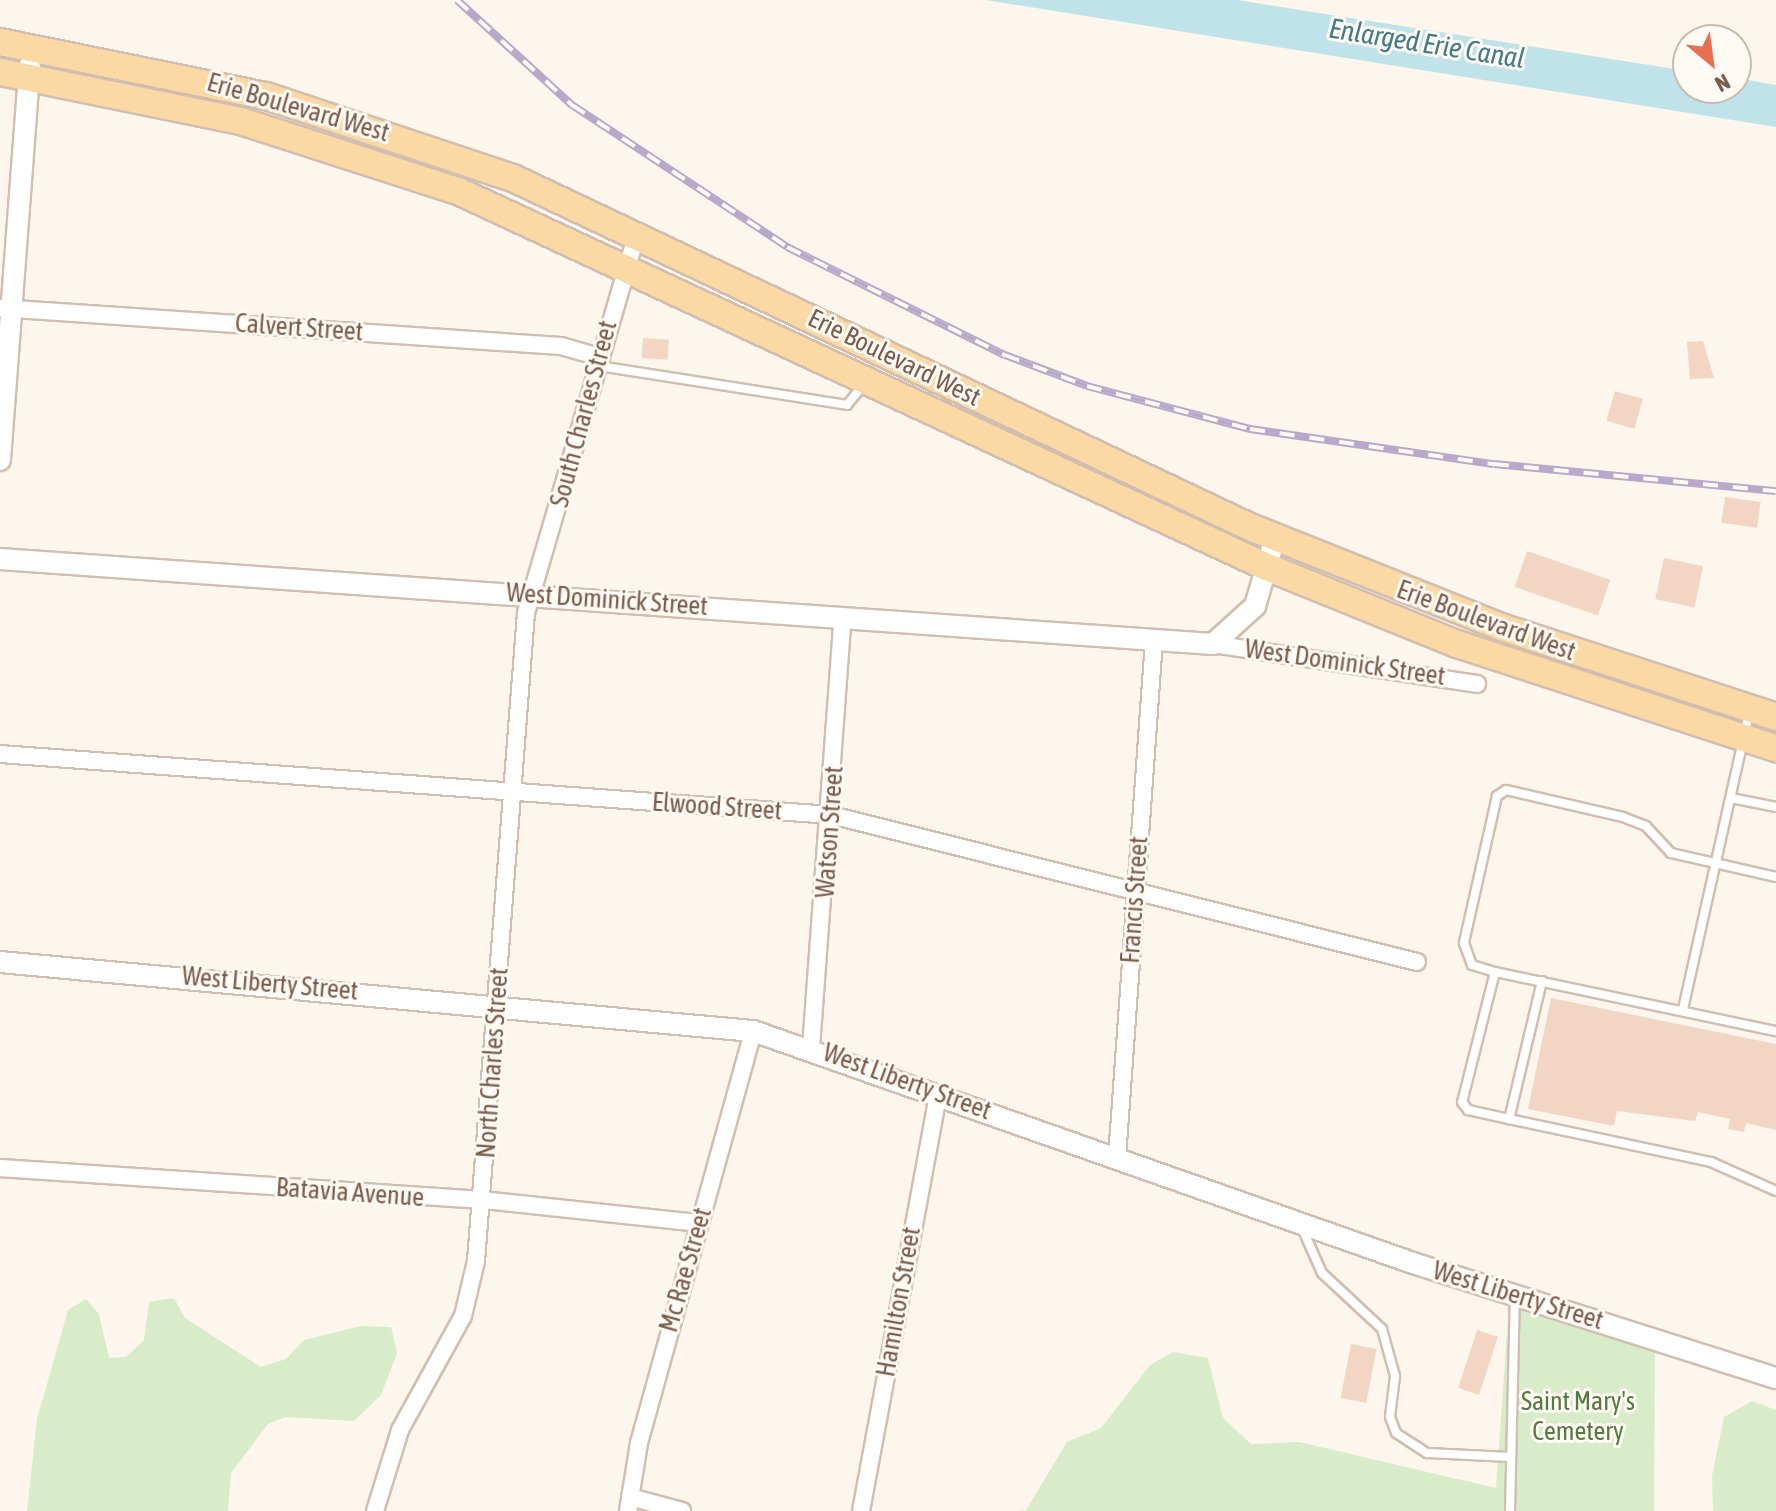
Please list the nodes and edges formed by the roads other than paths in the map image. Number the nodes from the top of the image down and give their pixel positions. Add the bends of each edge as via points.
1 (0, 42) edge
2 (35, 47) junction
3 (0, 72) edge
4 (28, 76) junction
5 (637, 234) junction
6 (628, 265) junction
7 (5, 309) edge
8 (595, 361) junction
9 (868, 380) junction
10 (0, 460) edge
11 (1275, 538) junction
12 (0, 559) edge
13 (1267, 567) junction
14 (531, 595) junction
15 (843, 617) junction
16 (1154, 641) junction
17 (1213, 644) junction
18 (1477, 684) dead end
19 (1749, 709) junction
20 (1776, 717) edge
21 (1745, 738) junction
22 (1776, 748) edge
23 (0, 754) edge
24 (513, 793) junction
25 (1731, 798) junction
26 (1776, 807) edge
27 (831, 815) junction
28 (1717, 862) junction
29 (1776, 877) edge
30 (1136, 887) junction
31 (0, 962) edge
32 (1417, 962) dead end
33 (1495, 972) junction
34 (1542, 981) junction
35 (497, 1002) junction
36 (1683, 1009) junction
37 (753, 1031) junction
38 (1776, 1031) edge
39 (811, 1048) junction
40 (938, 1094) junction
41 (1509, 1119) junction
42 (1117, 1158) junction
43 (0, 1168) edge
44 (1776, 1191) edge
45 (483, 1200) junction
46 (699, 1223) junction
47 (1301, 1224) junction
48 (1515, 1295) junction
49 (1776, 1378) edge
50 (1511, 1457) junction
51 (629, 1504) edge
52 (375, 1511) edge
53 (682, 1511) edge
54 (861, 1511) edge
55 (1510, 1511) edge

1 - 2 main road, Erie Boulevard West
2 - 4 street
2 - 5 main road, Erie Boulevard West via 183,75 369,127 513,178
3 - 4 main road, Erie Boulevard West
4 - 6 main road, Erie Boulevard West via 305,139 458,191
4 - 7 street
5 - 6 street, South Charles Street
5 - 11 main road, Erie Boulevard West
6 - 8 street, South Charles Street
6 - 9 main road, Erie Boulevard West
7 - 8 street, Calvert Street via 561,346
7 - 10 street
8 - 9 lane via 847,405
8 - 14 street, South Charles Street
9 - 13 main road, Erie Boulevard West
11 - 13 street, West Dominick Street
11 - 19 main road, Erie Boulevard West via 1504,628
12 - 14 street, West Dominick Street
13 - 17 street, West Dominick Street via 1246,621
13 - 21 main road, Erie Boulevard West via 1457,644
14 - 15 street, West Dominick Street
14 - 24 street, North Charles Street
15 - 16 street, West Dominick Street
15 - 27 street, Watson Street
16 - 17 street, West Dominick Street
16 - 30 street, Francis Street
17 - 18 street, West Dominick Street
19 - 20 main road, Erie Boulevard West
19 - 21 lane
21 - 22 main road, Erie Boulevard West
21 - 25 lane
23 - 24 street, Elwood Street
24 - 27 street, Elwood Street
24 - 35 street, North Charles Street
25 - 26 lane
25 - 28 lane
27 - 30 street, Elwood Street
27 - 39 street, Watson Street
28 - 29 lane
28 - 33 lane via 1671,853 1646,826 1623,817 1506,790 1497,796 1464,943 1472,965
28 - 36 lane
30 - 32 street, Elwood Street
30 - 42 street, Francis Street
31 - 35 street, West Liberty Street
33 - 34 lane
33 - 41 lane via 1462,1102 1468,1110
34 - 36 lane
34 - 41 lane
35 - 37 street, West Liberty Street
35 - 45 street, North Charles Street
36 - 38 lane
37 - 39 street, West Liberty Street
37 - 46 street, Mc Rae Street
39 - 40 street, West Liberty Street
40 - 42 street, West Liberty Street
40 - 54 street, Hamilton Street
41 - 44 lane via 1711,1162
42 - 47 street, West Liberty Street
43 - 45 street, Batavia Avenue
45 - 46 street, Batavia Avenue
45 - 52 street, North Charles Street via 463,1316 400,1430
46 - 51 street, Mc Rae Street
47 - 48 street, West Liberty Street
47 - 50 lane via 1322,1273 1382,1329 1395,1376 1390,1417 1396,1433 1427,1453
48 - 49 street, West Liberty Street
48 - 50 lane
50 - 55 lane
51 - 53 street

